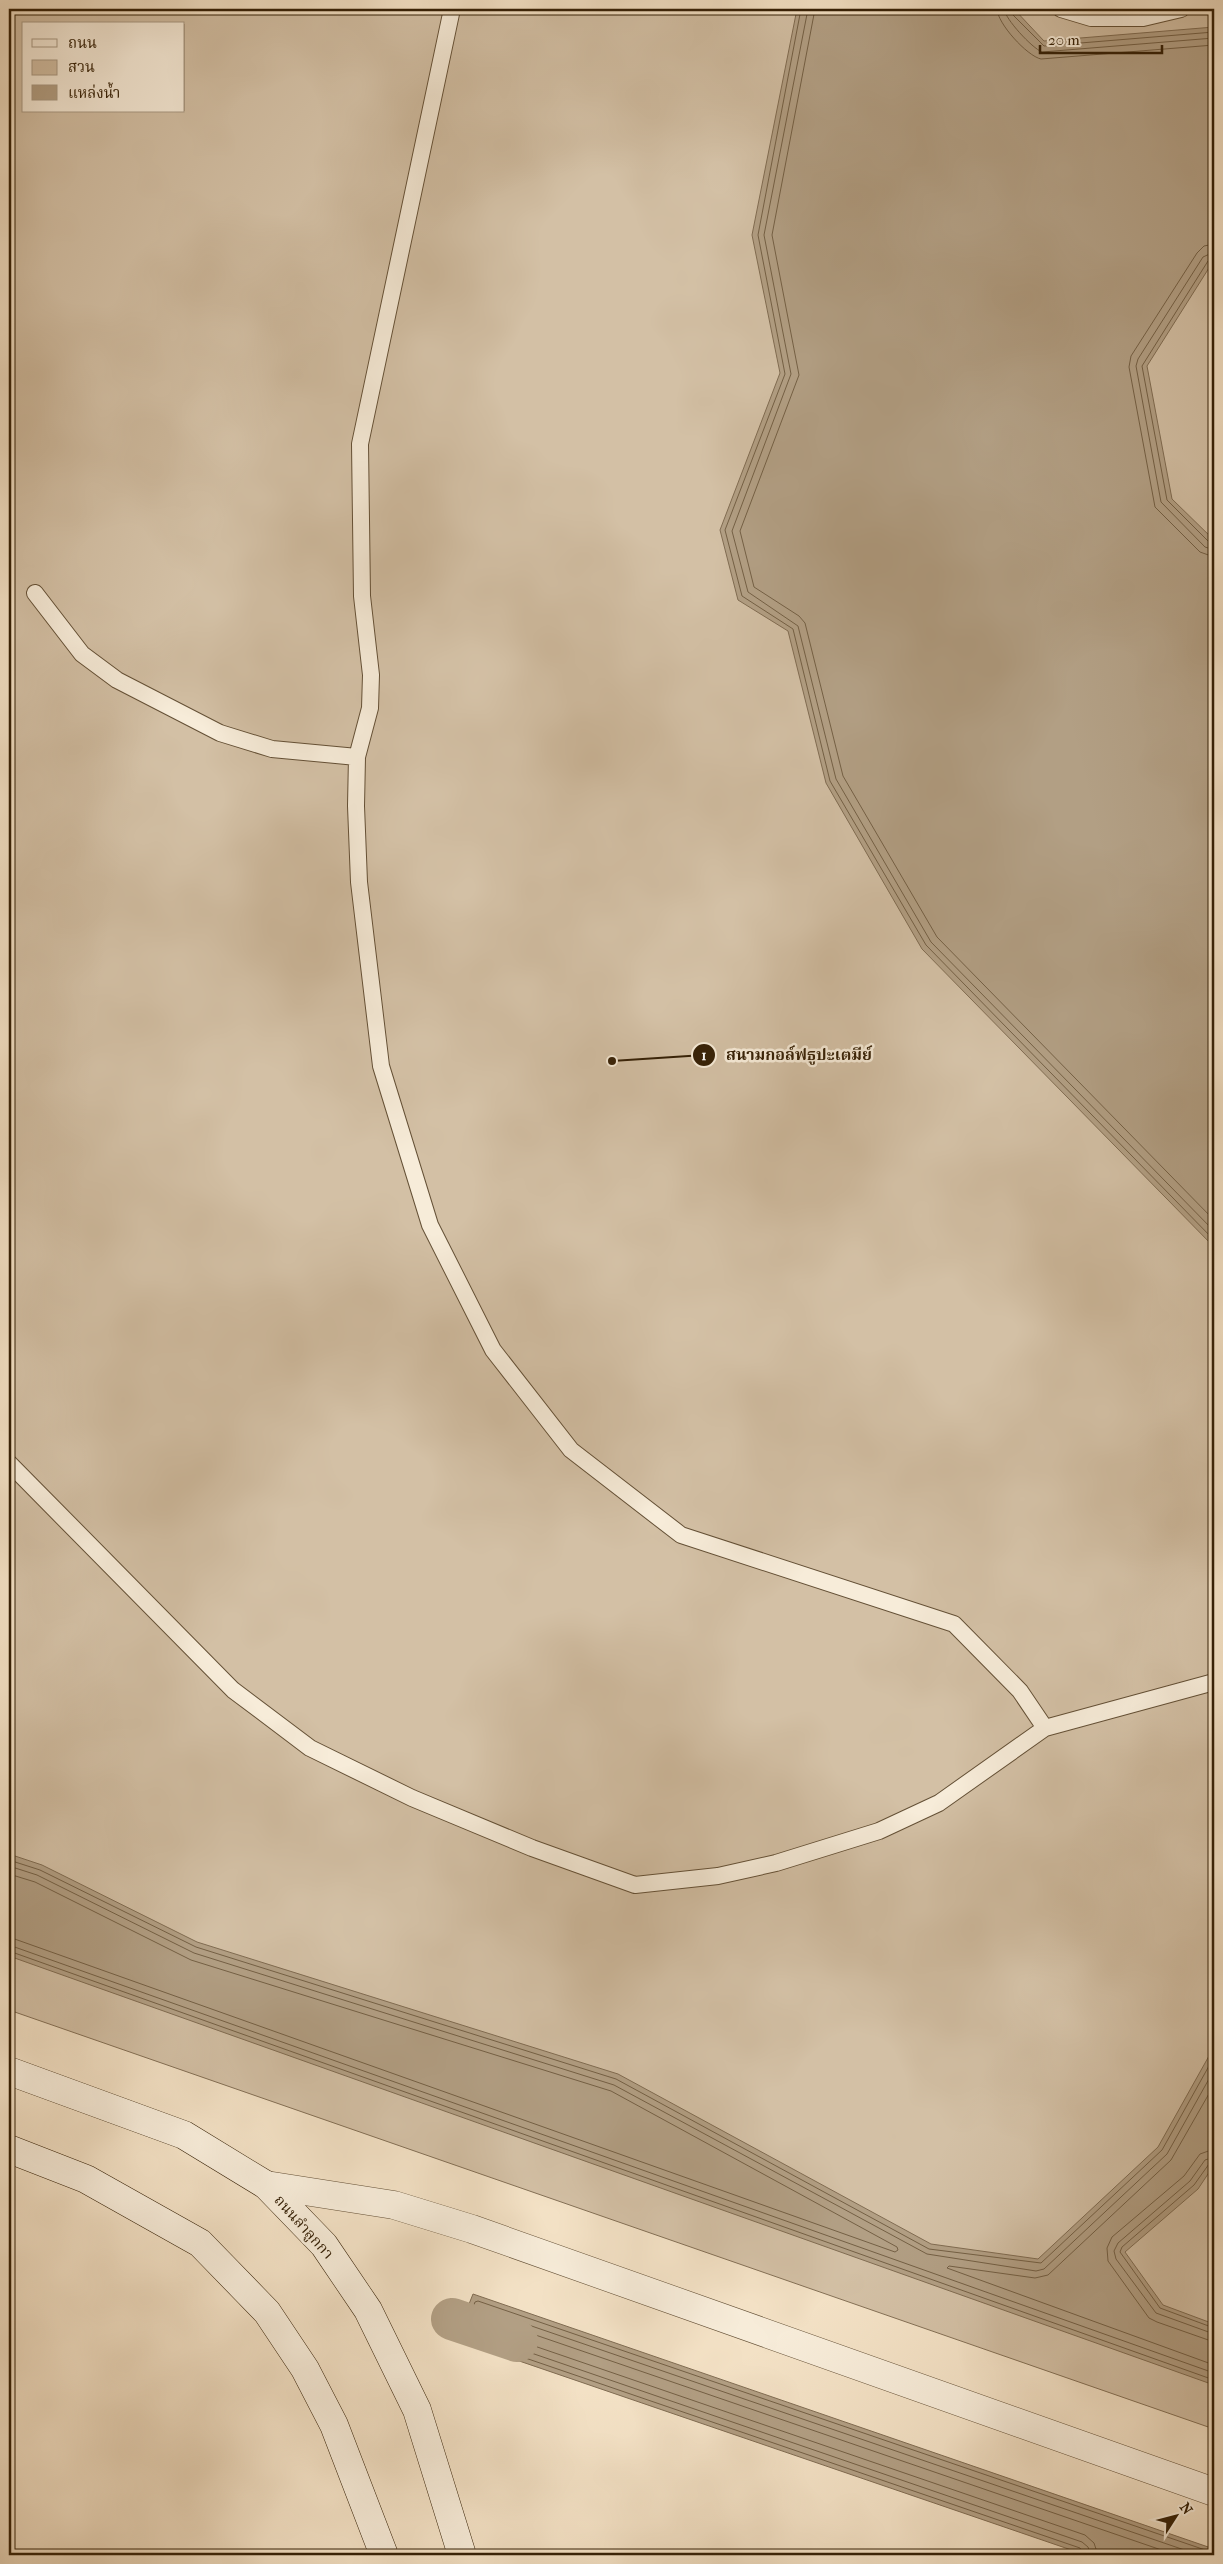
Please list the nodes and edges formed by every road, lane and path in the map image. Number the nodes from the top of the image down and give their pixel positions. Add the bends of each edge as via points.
1 (452, 9) edge
2 (1061, 9) edge
3 (1181, 9) edge
4 (35, 593) dead end
5 (357, 757) junction
6 (9, 1462) edge
7 (1214, 1682) edge
8 (1045, 1728) junction
9 (9, 2071) edge
10 (9, 2149) edge
11 (266, 2185) junction
12 (1214, 2492) edge
13 (384, 2555) edge
14 (462, 2555) edge

1 - 5 lane via 360,444 362,596 371,675 370,708
2 - 3 lane via 1091,18 1143,18
4 - 5 lane via 82,654 110,675 211,729 272,749
5 - 8 lane via 359,882 381,1066 430,1225 493,1350 572,1450 681,1535 954,1624 1020,1691
6 - 8 lane via 233,1690 310,1748 412,1798 532,1848 635,1885 718,1876 776,1864 879,1831 939,1803
7 - 8 lane
9 - 11 main road, ถนนลำลูกกา via 184,2135
10 - 13 main road via 86,2178 200,2243 267,2312 305,2369 334,2425
11 - 12 main road via 394,2205 472,2229
11 - 14 main road, ถนนลำลูกกา via 324,2245 368,2310 417,2410

